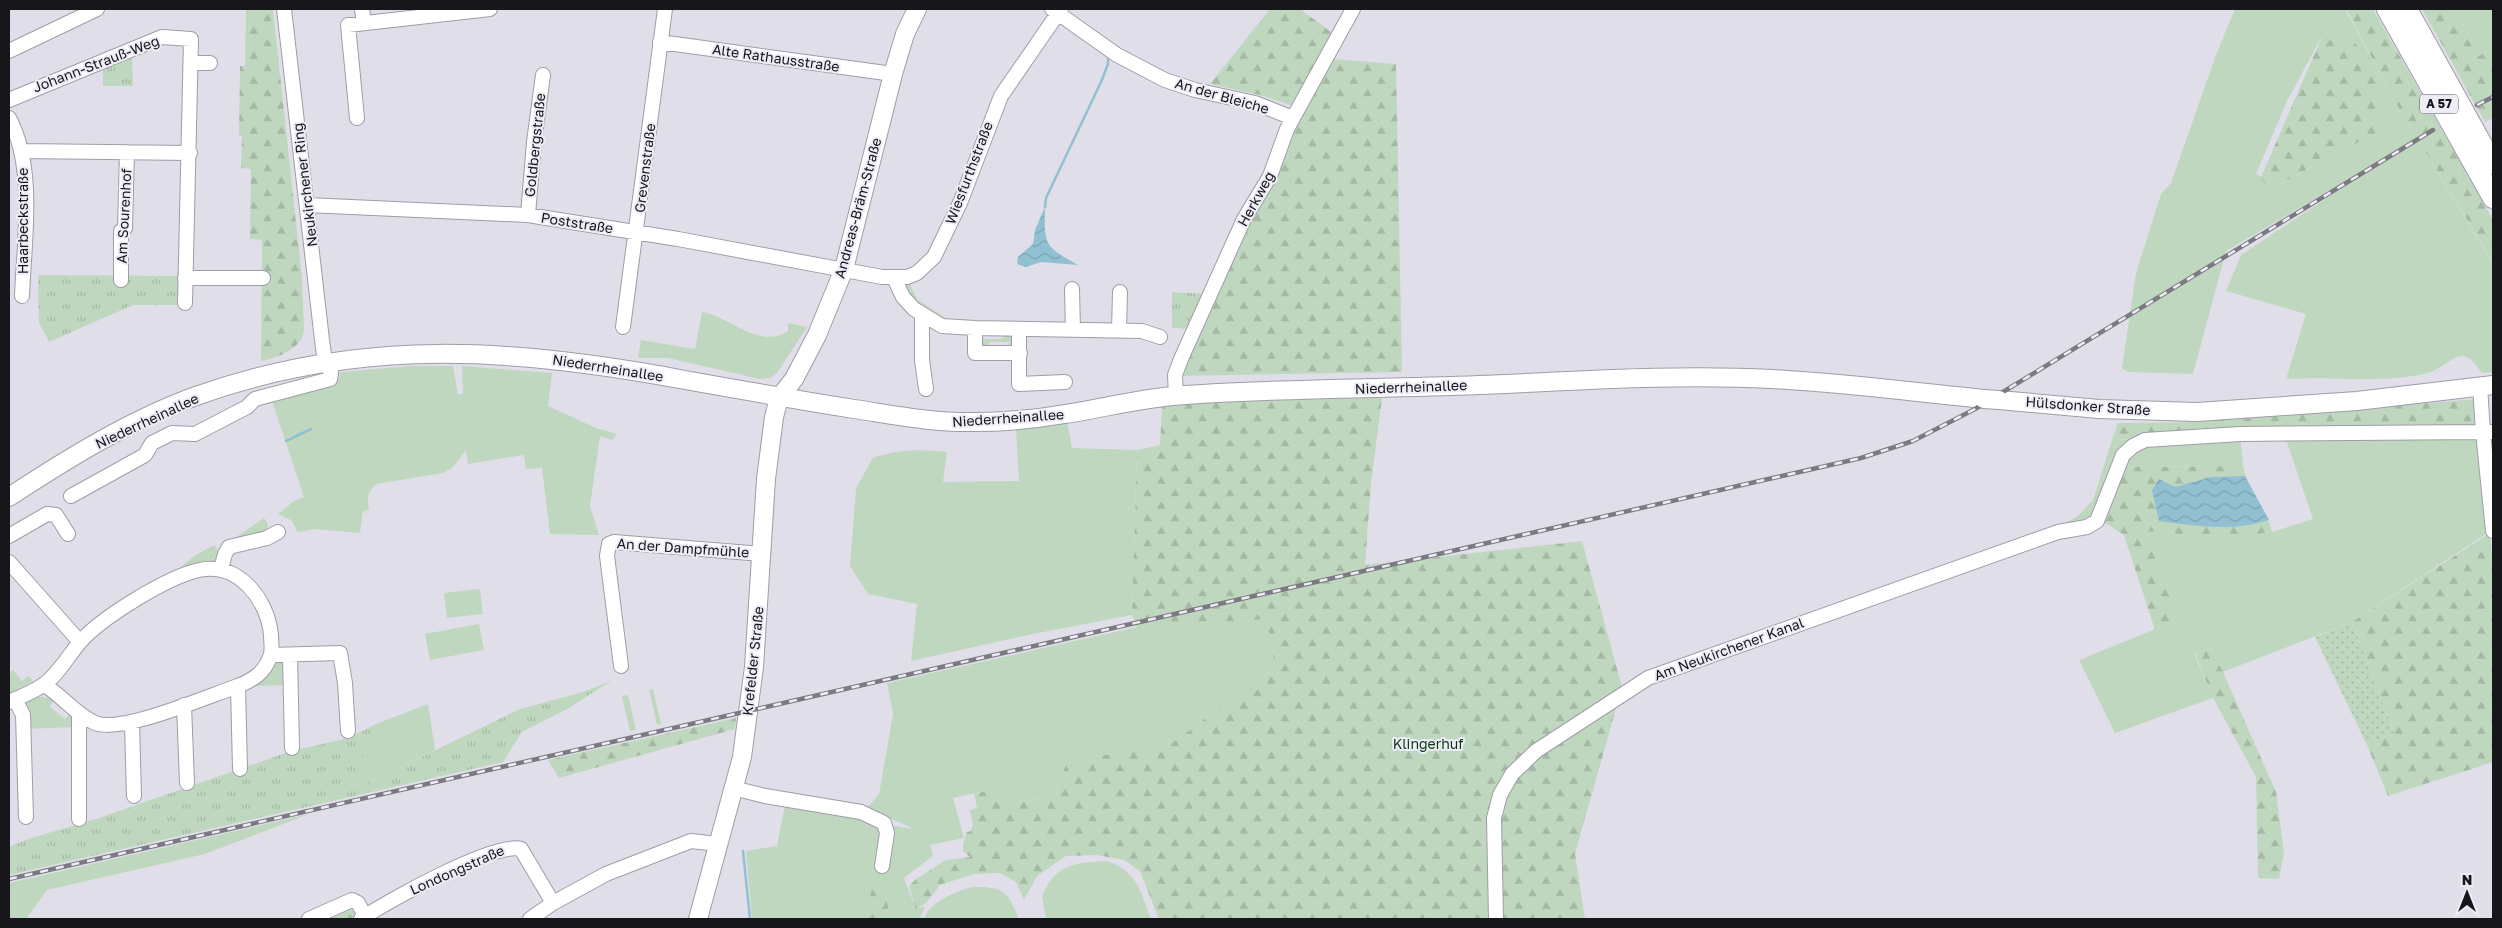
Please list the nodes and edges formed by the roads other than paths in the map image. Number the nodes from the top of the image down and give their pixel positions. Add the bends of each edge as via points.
1 (97, 9) edge
2 (284, 9) edge
3 (490, 9) edge
4 (664, 9) edge
5 (917, 9) edge
6 (1354, 9) edge
7 (2387, 9) edge
8 (2407, 9) edge
9 (1057, 10) edge
10 (363, 16) edge
11 (660, 42) junction
12 (9, 51) edge
13 (191, 63) junction
14 (210, 63) dead end
15 (893, 74) junction
16 (543, 75) dead end
17 (9, 100) edge
18 (9, 118) edge
19 (357, 118) dead end
20 (1293, 118) junction
21 (22, 151) junction
22 (127, 152) junction
23 (190, 153) junction
24 (2493, 164) edge
25 (2493, 198) edge
26 (307, 205) junction
27 (528, 216) junction
28 (637, 232) junction
29 (844, 268) junction
30 (185, 278) junction
31 (263, 278) dead end
32 (894, 278) junction
33 (121, 280) dead end
34 (1072, 289) dead end
35 (1120, 292) dead end
36 (22, 296) dead end
37 (185, 303) dead end
38 (922, 316) junction
39 (624, 327) dead end
40 (975, 328) junction
41 (1019, 329) junction
42 (1073, 330) junction
43 (1120, 330) junction
44 (1160, 337) dead end
45 (1020, 353) junction
46 (325, 362) junction
47 (1694, 378) joint
48 (1065, 382) dead end
49 (2487, 386) edge
50 (926, 389) dead end
51 (1176, 395) junction
52 (779, 398) junction
53 (2488, 432) edge
54 (71, 496) dead end
55 (9, 497) edge
56 (2493, 531) edge
57 (278, 532) dead end
58 (68, 534) dead end
59 (9, 536) edge
60 (762, 554) junction
61 (9, 562) edge
62 (221, 569) junction
63 (80, 642) junction
64 (290, 655) junction
65 (271, 656) junction
66 (621, 666) dead end
67 (44, 685) junction
68 (238, 686) junction
69 (12, 700) edge
70 (184, 705) junction
71 (78, 714) junction
72 (132, 723) junction
73 (348, 731) dead end
74 (292, 748) dead end
75 (240, 768) dead end
76 (187, 782) dead end
77 (733, 788) junction
78 (134, 796) dead end
79 (26, 817) dead end
80 (79, 819) dead end
81 (718, 844) junction
82 (882, 866) dead end
83 (553, 903) junction
84 (363, 918) edge
85 (309, 919) edge
86 (530, 919) edge
87 (698, 919) edge
88 (1496, 919) edge

1 - 12 street
2 - 26 street, Neukirchener Ring
3 - 10 street
4 - 11 street, Grevenstraße
5 - 15 main road, Andreas-Bräm-Straße via 905,34
6 - 20 street, Herkweg
7 - 25 highway, A 57
8 - 24 highway, A 57
9 - 20 street, An der Bleiche via 1112,52 1165,80 1255,103
9 - 32 street, Wiesfurthstraße via 1001,96 960,202 934,257 916,273
10 - 19 street via 348,25
11 - 15 street, Alte Rathausstraße
11 - 28 street, Grevenstraße
13 - 14 street
13 - 17 street, Johann-Strauß-Weg via 191,38 162,38
13 - 23 street, Johann-Strauß-Weg
15 - 29 main road, Andreas-Bräm-Straße
16 - 27 street, Goldbergstraße
18 - 21 street, Haarbeckstraße
20 - 51 street, Herkweg via 1270,176 1244,218 1180,360 1175,376
21 - 22 street, Am Sourenhof
21 - 36 street, Haarbeckstraße via 25,210
22 - 23 street, Am Sourenhof
22 - 33 street, Am Sourenhof
23 - 30 street, Johann-Strauß-Weg
26 - 27 street, Poststraße
26 - 46 street, Neukirchener Ring
27 - 28 street, Poststraße
28 - 29 street, Poststraße
28 - 39 street, Grevenstraße
29 - 32 street, Wiesfurthstraße
29 - 52 main road, Andreas-Bräm-Straße via 803,361
30 - 31 street
30 - 37 street, Johann-Strauß-Weg
32 - 38 street via 903,297
34 - 42 street
35 - 43 street
38 - 40 street via 942,326
38 - 50 street
40 - 41 street
40 - 45 street via 975,353
41 - 42 street
41 - 45 street
42 - 43 street
43 - 44 street via 1142,331
45 - 48 street via 1019,384
46 - 52 main road, Niederrheinallee via 390,354 508,355 616,368
46 - 54 street, Niederrheinallee via 331,373 330,379 255,399 247,407 195,434 172,433 152,444 145,455
46 - 55 main road, Niederrheinallee via 273,372 183,401 89,448
47 - 49 main road, Hülsdonker Straße via 1770,379 2099,409 2197,412 2358,401
47 - 51 main road, Niederrheinallee
49 - 53 street, Hülsdonker Straße
51 - 52 main road, Niederrheinallee via 1060,415 979,422 942,422
52 - 60 main road, Krefelder Straße via 766,479
53 - 56 street, Hülsdonker Straße
53 - 88 street, Am Neukirchener Kanal via 2240,434 2145,440 2123,455 2098,521 2093,525 2023,544 1648,678 1536,751 1512,774 1500,795 1494,818
57 - 62 street via 267,538 229,547
58 - 59 street via 56,515 47,514
60 - 66 street, An der Dampfmühle via 609,544 607,556
60 - 77 main road, Krefelder Straße via 754,667 742,757
61 - 63 street
62 - 63 street via 199,570 156,589 109,618
62 - 65 street via 250,587 260,601 270,626
63 - 67 street
64 - 65 street
64 - 73 street via 340,653
64 - 74 street
65 - 68 street via 262,672
67 - 69 street
67 - 71 street via 59,693
68 - 70 street
68 - 75 street
69 - 79 street via 23,714
70 - 72 street
70 - 76 street
71 - 72 street via 97,724
71 - 80 street
72 - 78 street
77 - 81 main road, Krefelder Straße
77 - 82 street via 861,812 884,822 887,833
81 - 83 street via 691,841 606,874
81 - 87 main road, Krefelder Straße
83 - 84 street, Londongstraße via 521,849 514,846 414,888
83 - 86 street
84 - 85 street, Londongstraße via 358,904 352,900

